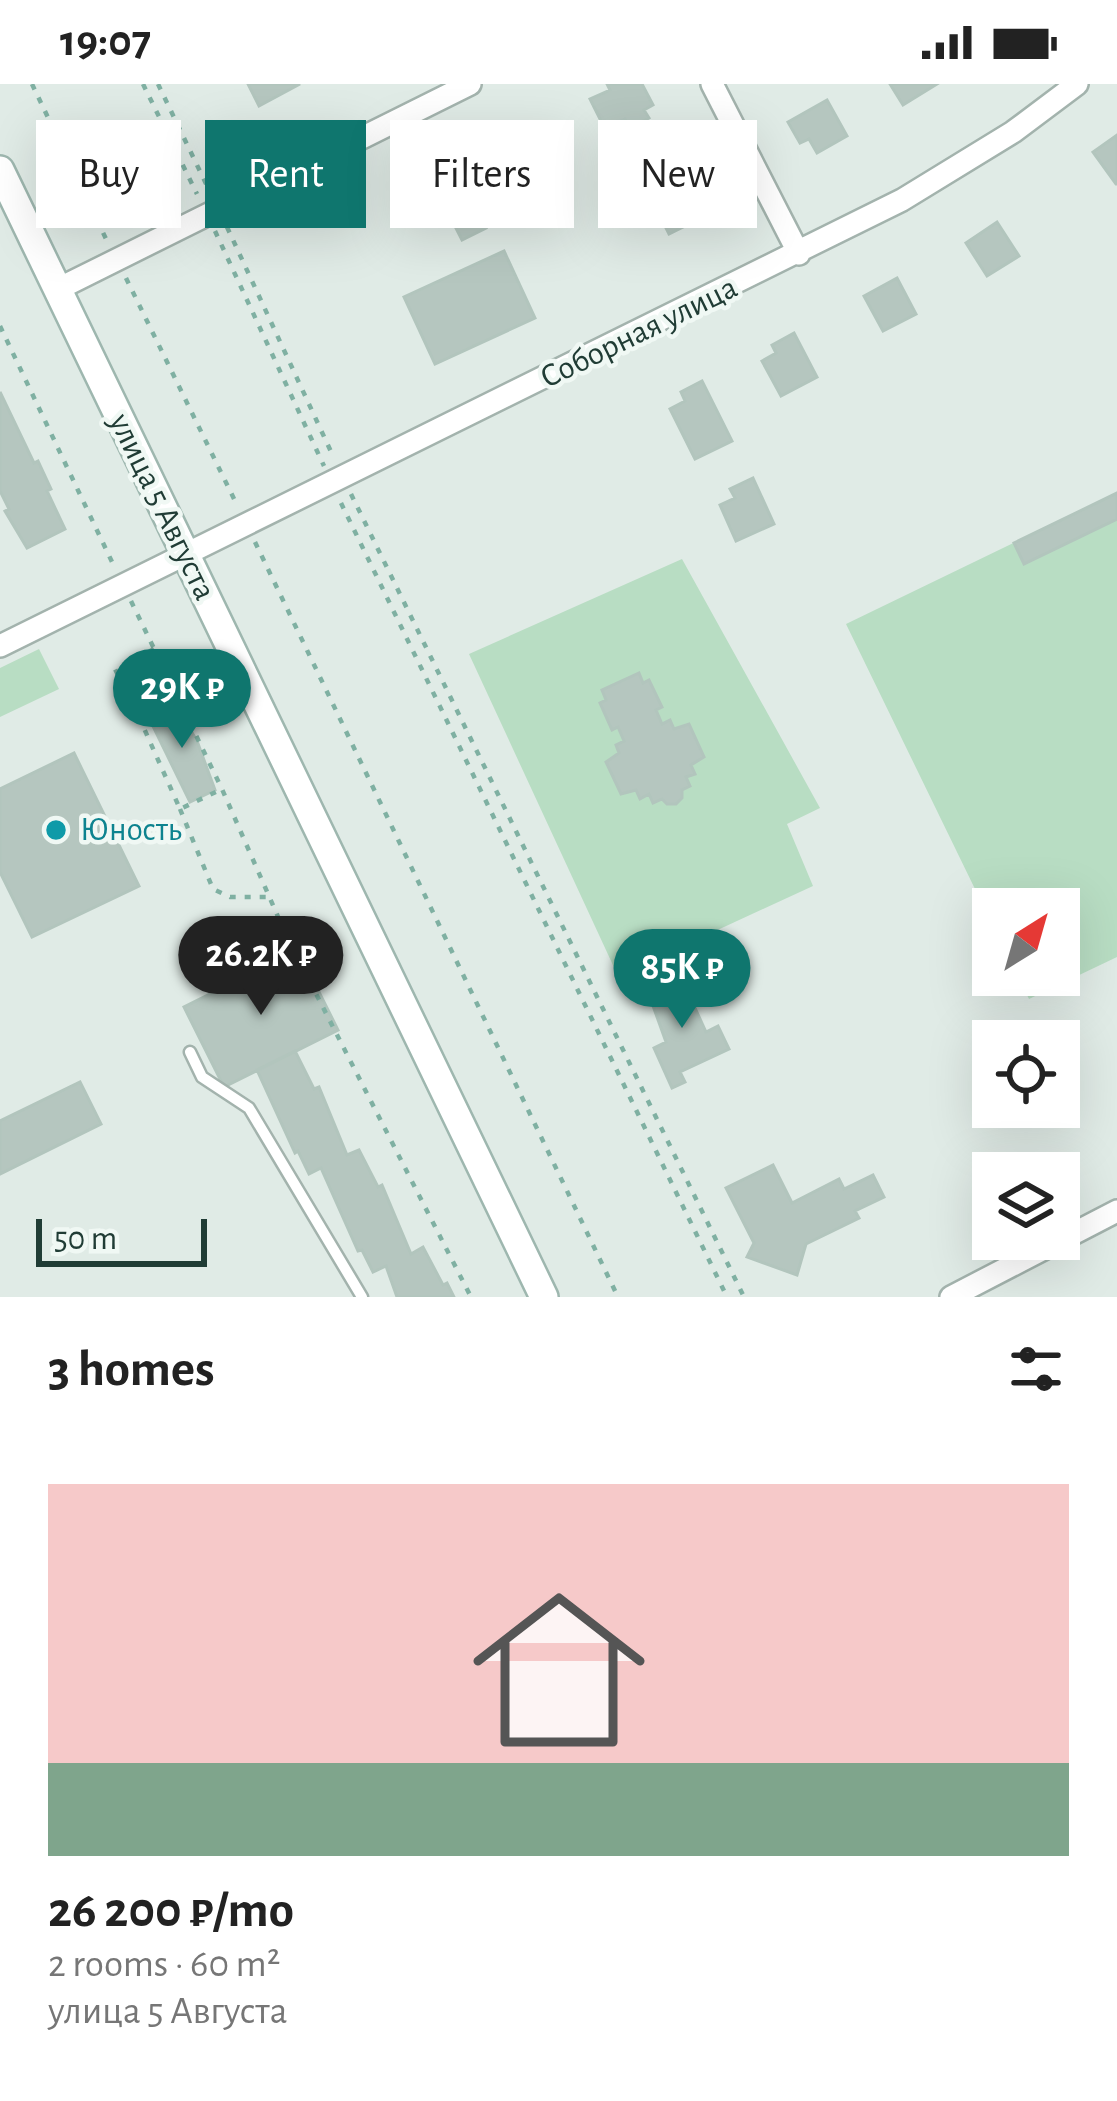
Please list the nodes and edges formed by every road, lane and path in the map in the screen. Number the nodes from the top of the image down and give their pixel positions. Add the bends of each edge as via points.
1 (32, 84) edge
2 (143, 84) edge
3 (158, 84) edge
4 (470, 84) edge
5 (712, 84) edge
6 (1077, 84) edge
7 (366, 136) edge
8 (0, 170) edge
9 (205, 193) edge
10 (205, 197) edge
11 (205, 216) edge
12 (220, 228) edge
13 (220, 228) edge
14 (799, 254) junction
15 (117, 260) junction
16 (58, 290) junction
17 (0, 326) edge
18 (338, 482) junction
19 (248, 526) junction
20 (186, 556) junction
21 (123, 585) junction
22 (0, 646) edge
23 (154, 649) junction
24 (177, 696) junction
25 (138, 715) junction
26 (222, 789) junction
27 (180, 809) junction
28 (269, 897) junction
29 (190, 1052) dead end
30 (1117, 1211) edge
31 (362, 1297) edge
32 (471, 1297) edge
33 (544, 1297) edge
34 (618, 1297) edge
35 (727, 1297) edge
36 (744, 1297) edge
37 (951, 1297) edge

1 - 15 path
2 - 10 path
3 - 9 path
4 - 7 street
5 - 14 street
6 - 14 street, Соборная улица via 902,200
8 - 16 street, улица 5 Августа
11 - 15 street
12 - 18 path
13 - 18 path
14 - 18 street, Соборная улица
15 - 16 street
15 - 19 path
16 - 20 street, улица 5 Августа
17 - 21 path
18 - 19 street, Соборная улица
18 - 35 path
18 - 36 path
19 - 20 street, Соборная улица
19 - 34 path
20 - 21 street, Соборная улица
20 - 33 street, улица 5 Августа
21 - 22 street, Соборная улица
21 - 23 path
23 - 24 path
23 - 25 path via 116,669
24 - 25 path
24 - 26 path
25 - 27 path
26 - 27 path
26 - 28 path
27 - 28 path via 213,889
28 - 32 path
29 - 31 lane via 202,1077 249,1108
30 - 37 street

